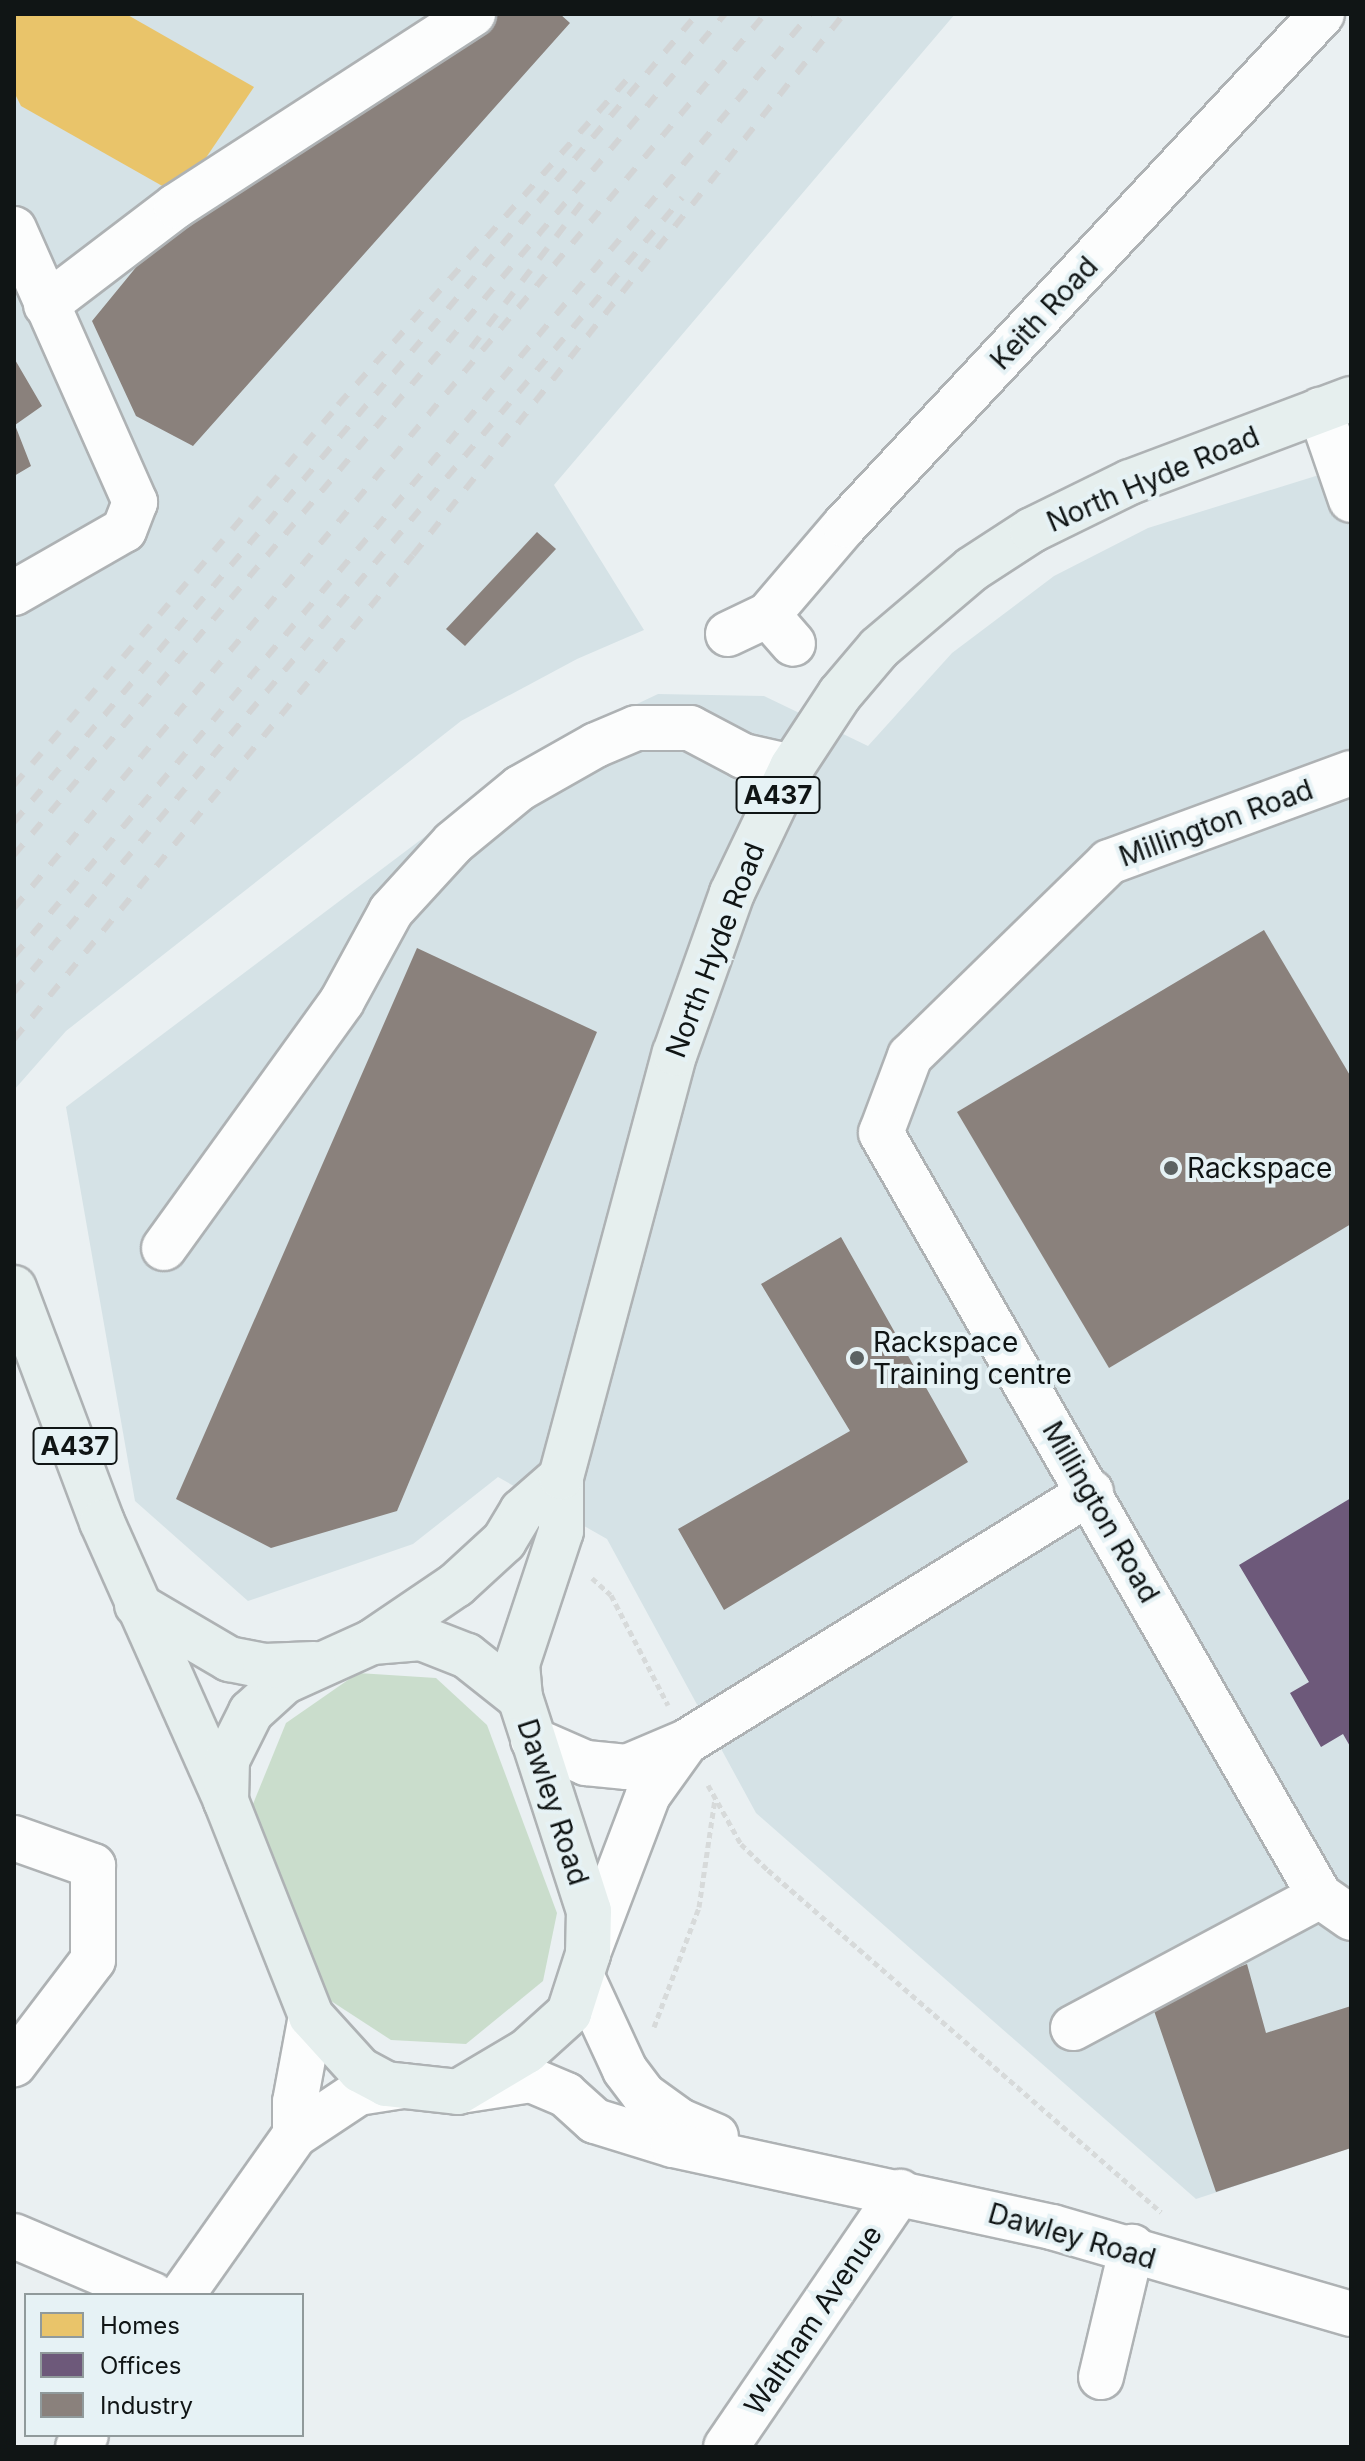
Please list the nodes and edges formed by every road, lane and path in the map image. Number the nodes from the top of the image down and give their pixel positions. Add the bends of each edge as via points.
1 (473, 14) edge
2 (1322, 14) edge
3 (14, 229) edge
4 (46, 305) junction
5 (1335, 404) edge
6 (1351, 500) edge
7 (14, 593) edge
8 (728, 634) dead end
9 (792, 767) junction
10 (1351, 773) edge
11 (164, 1248) dead end
12 (14, 1288) edge
13 (561, 1477) junction
14 (1091, 1492) junction
15 (581, 1575) dead end
16 (137, 1605) junction
17 (372, 1642) junction
18 (327, 1661) junction
19 (520, 1698) junction
20 (678, 1727) junction
21 (533, 1740) junction
22 (226, 1801) junction
23 (14, 1838) edge
24 (1335, 1907) edge
25 (585, 1966) junction
26 (311, 2016) junction
27 (1073, 2028) dead end
28 (651, 2033) dead end
29 (14, 2064) edge
30 (402, 2086) junction
31 (458, 2092) junction
32 (295, 2135) junction
33 (790, 2167) junction
34 (900, 2192) junction
35 (14, 2236) edge
36 (1150, 2255) junction
37 (148, 2293) edge
38 (183, 2293) edge
39 (1351, 2314) edge
40 (1101, 2377) dead end
41 (726, 2447) edge

1 - 4 street via 176,206
2 - 8 street, Keith Road via 845,525 781,629
3 - 4 street via 29,253
4 - 7 street via 135,511 124,530
5 - 6 street
5 - 9 main road, North Hyde Road / A437 via 1130,482 1032,530 972,569 879,648 840,694
9 - 11 street via 743,756 690,728 636,728 520,788 453,843 391,911 342,1001
9 - 13 main road, North Hyde Road / A437 via 732,893 679,1040
10 - 14 street, Millington Road via 1109,862 910,1056 881,1133
12 - 16 main road, Dawley Road / A437
13 - 17 main road via 522,1511 504,1541 456,1585
13 - 19 main road, North Hyde Road / A437 via 561,1531 517,1664
14 - 20 street
14 - 24 street, Millington Road
15 - 20 path via 604,1586
16 - 18 main road, Dawley Road via 229,1659 265,1666
16 - 22 main road, Dawley Road / A437
17 - 18 main road, Dawley Road
17 - 19 main road, Dawley Road via 421,1638 467,1656
18 - 22 main road, Dawley Road via 284,1682 251,1712 227,1760
19 - 21 main road, Dawley Road
20 - 21 street via 627,1767 586,1763
20 - 25 street
21 - 25 main road, Dawley Road via 589,1911
22 - 26 main road, Dawley Road
23 - 29 street via 93,1866 93,1960
24 - 27 street
25 - 31 main road, Dawley Road via 569,2013 549,2035
25 - 33 street, Dawley Road via 621,2062 644,2095 680,2121
26 - 30 main road, Dawley Road via 360,2070
26 - 32 street via 295,2102
28 - 36 path via 699,1907 715,1797 741,1844 768,1870 1159,2207 1167,2224
30 - 31 main road, Dawley Road
30 - 32 street via 358,2093
31 - 33 street, Dawley Road via 531,2080 566,2095 595,2121 673,2145
32 - 38 street
33 - 34 street, Dawley Road
34 - 36 street, Dawley Road
34 - 41 street, Waltham Avenue
35 - 37 street
36 - 39 street, Dawley Road via 1315,2299
36 - 40 street

